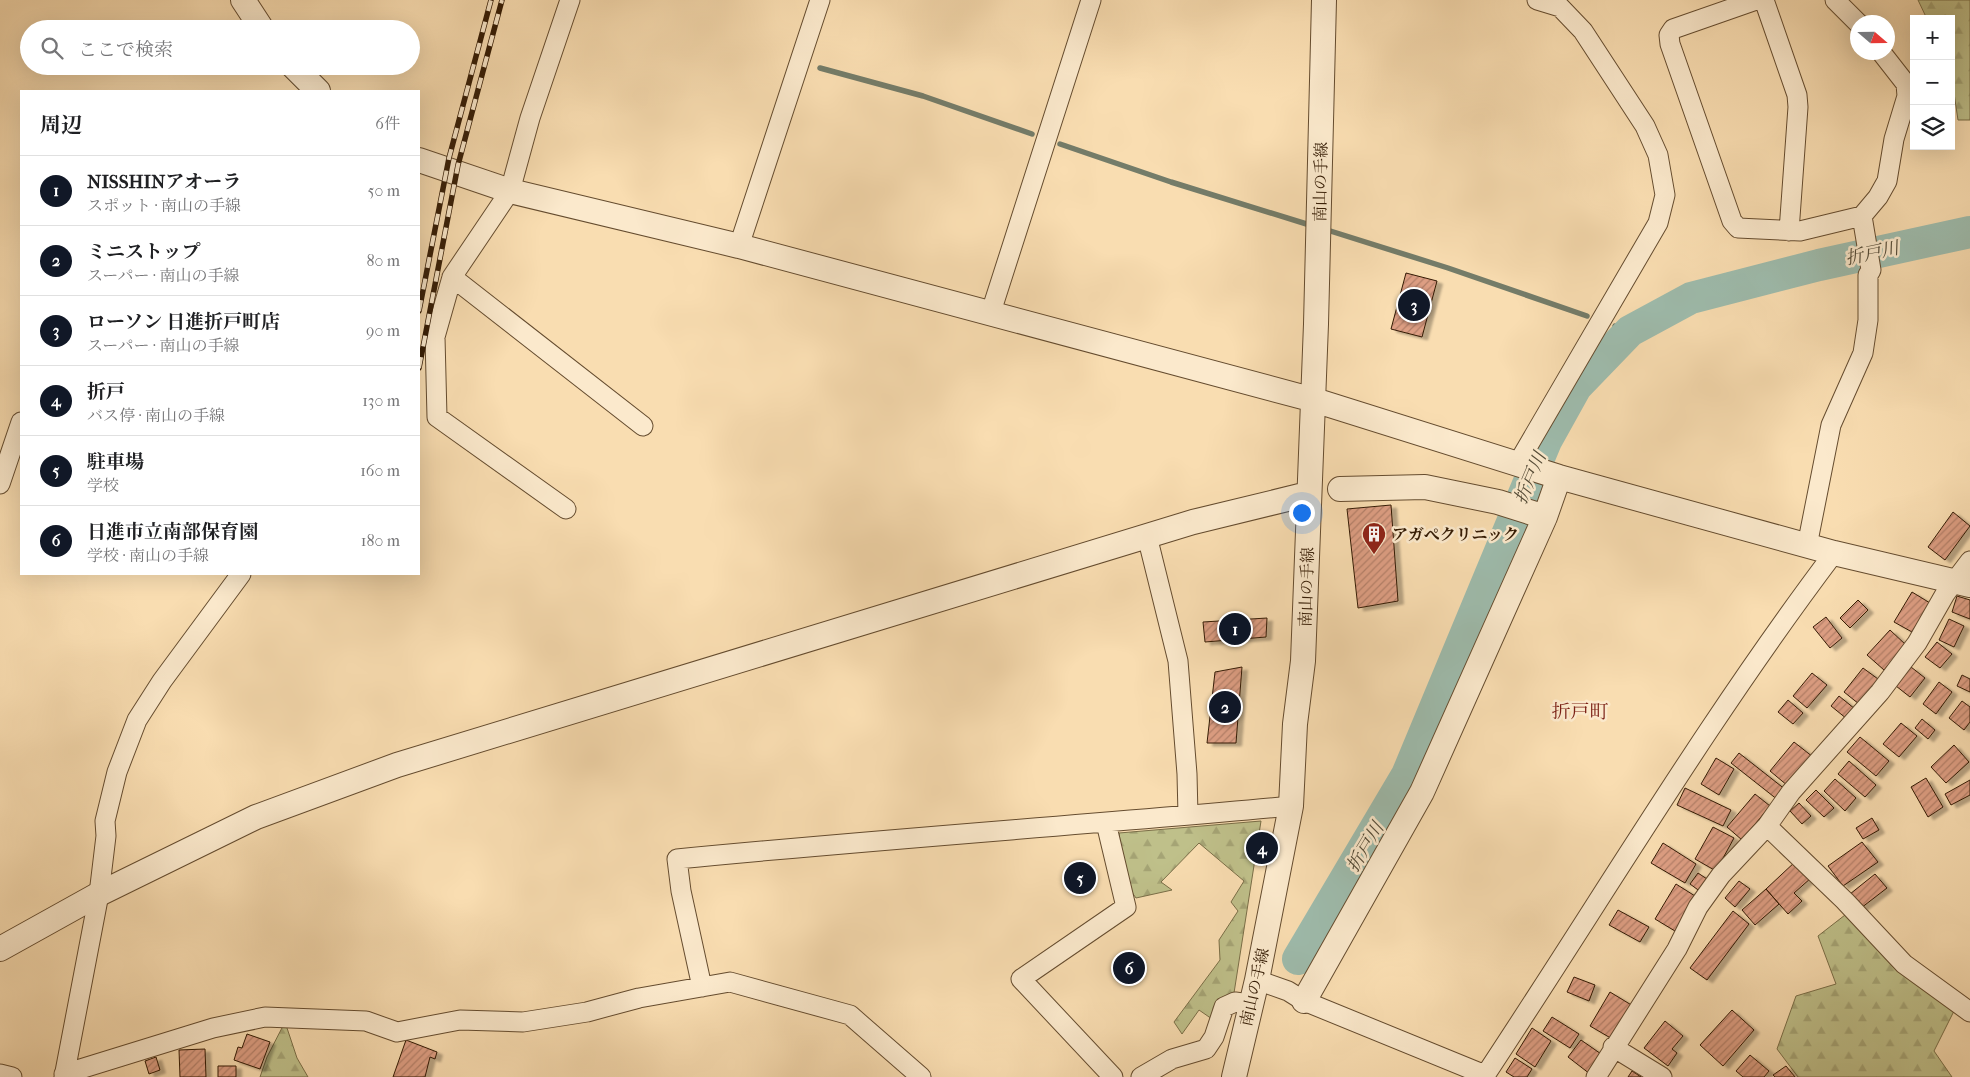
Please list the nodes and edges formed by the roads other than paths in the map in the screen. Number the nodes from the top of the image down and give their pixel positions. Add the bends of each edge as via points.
1 (243, 0) edge
2 (570, 0) edge
3 (820, 0) edge
4 (1091, 0) edge
5 (1324, 0) edge
6 (1537, 0) edge
7 (1756, 0) edge
8 (1764, 0) edge
9 (1835, 0) edge
10 (1850, 16) edge
11 (256, 20) edge
12 (1887, 60) edge
13 (302, 75) edge
14 (317, 90) edge
15 (420, 165) edge
16 (510, 191) junction
17 (1862, 216) junction
18 (1789, 231) junction
19 (739, 246) junction
20 (452, 278) junction
21 (990, 315) junction
22 (1314, 400) junction
23 (20, 425) edge
24 (643, 426) dead end
25 (1519, 463) junction
26 (1558, 476) junction
27 (0, 484) edge
28 (1340, 489) dead end
29 (1308, 494) junction
30 (566, 508) dead end
31 (1545, 517) junction
32 (1147, 536) junction
33 (1807, 546) junction
34 (1834, 553) junction
35 (1970, 561) edge
36 (240, 575) edge
37 (1962, 583) edge
38 (1291, 806) junction
39 (1188, 815) junction
40 (1106, 823) junction
41 (1766, 826) junction
42 (99, 894) junction
43 (0, 949) edge
44 (1257, 980) junction
45 (702, 986) junction
46 (1304, 1001) junction
47 (1250, 1004) junction
48 (1970, 1012) edge
49 (1613, 1048) junction
50 (0, 1074) edge
51 (64, 1076) edge
52 (1484, 1076) edge
53 (12, 1077) edge
54 (921, 1077) edge
55 (1113, 1077) edge
56 (1141, 1077) edge
57 (1234, 1077) edge
58 (1596, 1077) edge
59 (1662, 1077) edge

1 - 11 street
2 - 16 street via 530,118
3 - 19 street
4 - 21 street
5 - 22 street, 南山の手線
6 - 25 street via 1560,7 1583,31 1605,67 1624,89 1658,155 1665,195 1658,223
7 - 18 street via 1673,29 1669,34 1670,44 1732,221 1738,228
8 - 18 street via 1797,95
9 - 10 street
12 - 17 street via 1906,84 1907,96 1894,139 1887,182
13 - 14 street
15 - 16 street
16 - 19 street
16 - 20 street
17 - 18 street via 1819,228
17 - 33 street via 1871,270 1868,275 1868,320 1863,353 1831,425
19 - 21 street
20 - 24 street
20 - 30 street via 435,337 436,417
21 - 22 street
22 - 25 street
22 - 29 street, 南山の手線
23 - 27 street
25 - 26 street
26 - 31 street
26 - 33 street
28 - 31 street via 1425,487 1498,502
29 - 32 street
29 - 38 street, 南山の手線 via 1303,660 1295,724
31 - 46 street via 1422,792
32 - 39 street via 1178,661
32 - 42 street via 397,765 256,817
33 - 34 street
34 - 37 street
34 - 52 street via 1792,608 1706,736
35 - 37 street
36 - 42 street via 137,720 117,772 105,821
37 - 41 street via 1898,670 1791,792
38 - 39 street
38 - 44 street, 南山の手線
39 - 40 street
40 - 45 street via 873,840 677,859
40 - 55 street via 1126,907 1021,979
41 - 48 street via 1845,901 1904,964
41 - 49 street via 1721,875 1698,907 1677,949
42 - 43 street
42 - 51 street
44 - 46 street via 1288,991
44 - 47 street, 南山の手線
45 - 51 street via 587,1012 523,1022 460,1020 397,1032 366,1021 265,1017 213,1028
45 - 54 street via 730,982 850,1015
46 - 52 street
47 - 56 street via 1235,1002 1224,1007 1214,1037 1206,1049 1172,1060
47 - 57 street, 南山の手線
49 - 58 street
49 - 59 street
50 - 53 street

